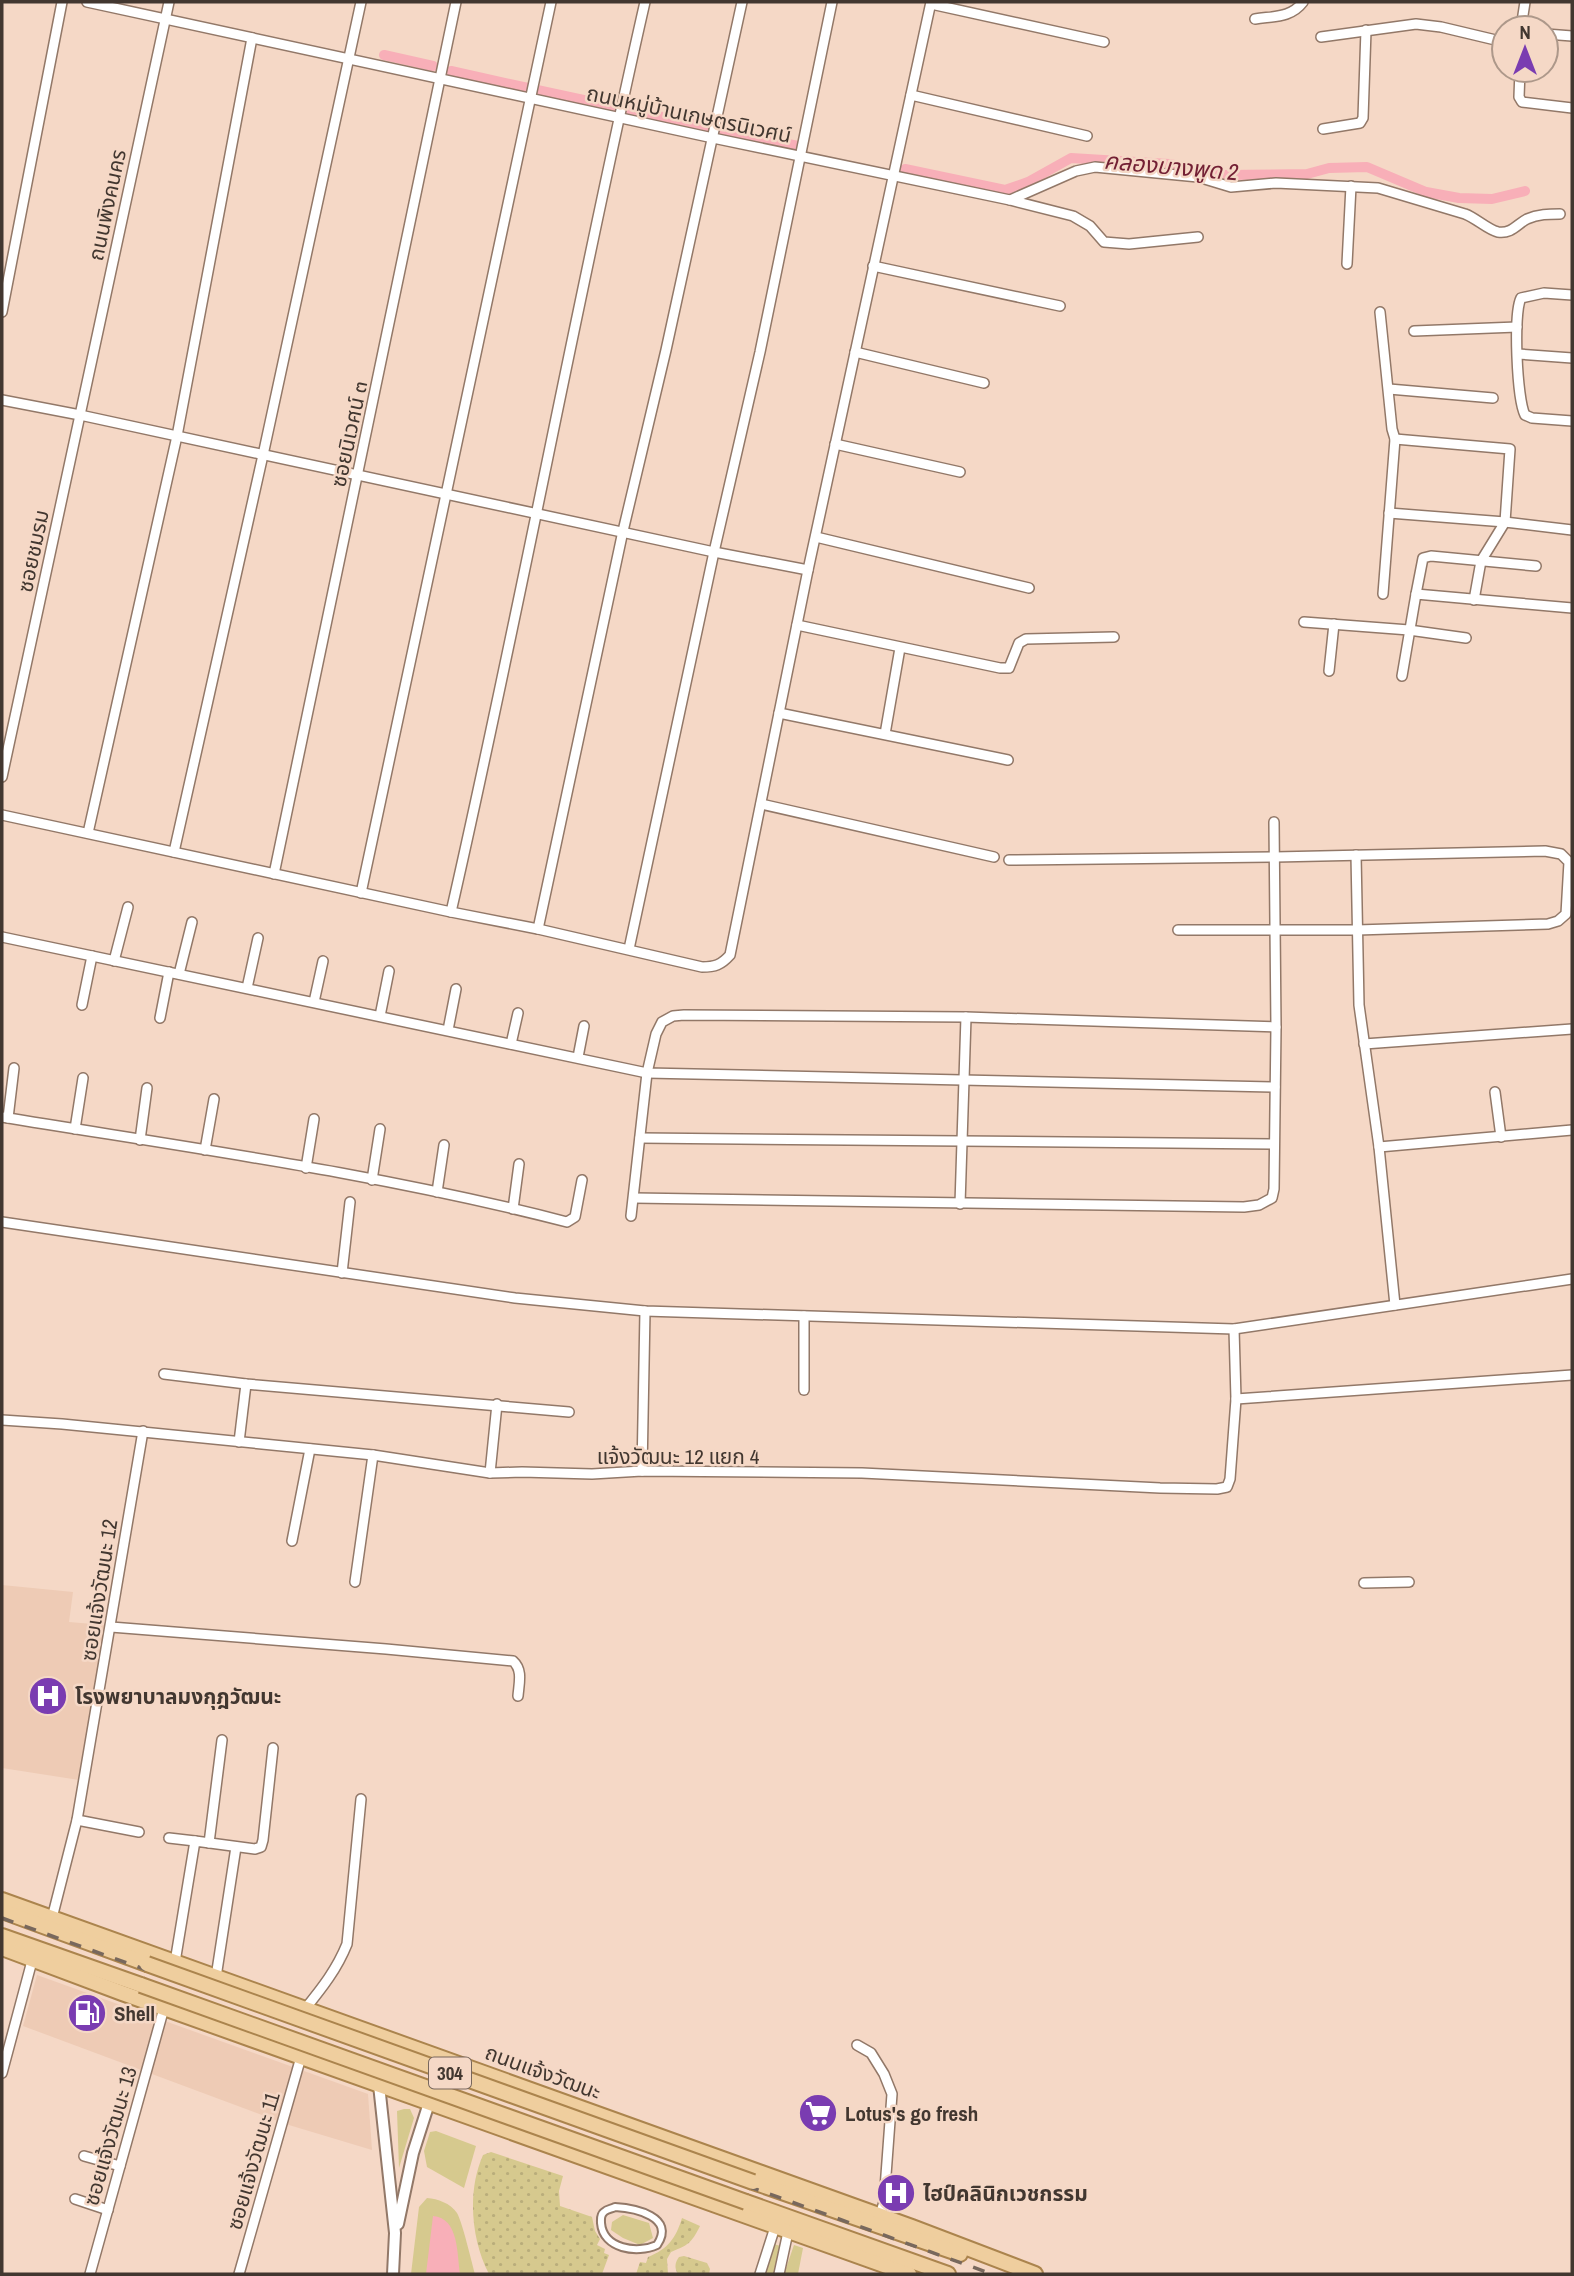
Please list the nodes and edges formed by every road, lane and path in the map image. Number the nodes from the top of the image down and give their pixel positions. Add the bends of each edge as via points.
1 (62, 2) edge
2 (87, 2) edge
3 (169, 2) edge
4 (361, 2) edge
5 (456, 2) edge
6 (551, 2) edge
7 (645, 2) edge
8 (742, 2) edge
9 (832, 2) edge
10 (1303, 2) edge
11 (931, 3) edge
12 (165, 19) junction
13 (1255, 19) dead end
14 (1366, 30) junction
15 (1321, 37) dead end
16 (252, 38) junction
17 (1490, 39) edge
18 (1104, 42) dead end
19 (348, 59) junction
20 (440, 78) junction
21 (1520, 84) edge
22 (911, 95) junction
23 (530, 98) junction
24 (1572, 108) edge
25 (618, 117) junction
26 (1323, 129) dead end
27 (1087, 136) dead end
28 (713, 138) junction
29 (800, 156) junction
30 (893, 174) junction
31 (1351, 186) junction
32 (1010, 200) junction
33 (1560, 214) dead end
34 (1198, 237) dead end
35 (1347, 264) dead end
36 (873, 267) junction
37 (1572, 295) edge
38 (1060, 306) dead end
39 (2, 312) edge
40 (1380, 312) dead end
41 (1517, 327) junction
42 (1414, 331) dead end
43 (855, 352) junction
44 (1518, 354) junction
45 (1572, 358) edge
46 (984, 383) dead end
47 (1389, 389) junction
48 (1493, 398) dead end
49 (2, 400) edge
50 (80, 415) junction
51 (1572, 421) edge
52 (177, 436) junction
53 (1395, 439) junction
54 (835, 444) junction
55 (263, 455) junction
56 (960, 472) dead end
57 (359, 475) junction
58 (447, 494) junction
59 (1389, 513) junction
60 (536, 514) junction
61 (1506, 522) junction
62 (1572, 530) edge
63 (623, 531) junction
64 (816, 537) junction
65 (714, 552) junction
66 (1481, 561) junction
67 (1536, 566) dead end
68 (808, 570) junction
69 (1029, 589) dead end
70 (1383, 594) dead end
71 (1416, 594) junction
72 (1474, 600) junction
73 (1572, 608) edge
74 (1304, 622) dead end
75 (1334, 624) junction
76 (797, 625) junction
77 (1409, 630) junction
78 (1114, 637) dead end
79 (1466, 638) dead end
80 (900, 648) junction
81 (1329, 671) dead end
82 (1402, 676) dead end
83 (779, 713) junction
84 (885, 734) junction
85 (1007, 760) dead end
86 (2, 777) edge
87 (761, 804) junction
88 (2, 815) edge
89 (1274, 822) dead end
90 (88, 833) junction
91 (174, 852) junction
92 (1356, 855) junction
93 (994, 857) dead end
94 (1275, 857) junction
95 (1009, 860) dead end
96 (274, 874) junction
97 (361, 893) junction
98 (128, 907) dead end
99 (451, 912) junction
100 (192, 922) dead end
101 (538, 929) junction
102 (1274, 929) junction
103 (1178, 930) dead end
104 (1357, 930) junction
105 (2, 937) edge
106 (258, 938) dead end
107 (629, 949) junction
108 (92, 956) junction
109 (114, 961) junction
110 (323, 961) dead end
111 (388, 971) dead end
112 (174, 973) junction
113 (247, 988) junction
114 (456, 989) dead end
115 (314, 1002) junction
116 (82, 1005) dead end
117 (518, 1013) dead end
118 (380, 1016) junction
119 (966, 1017) junction
120 (160, 1018) dead end
121 (584, 1026) dead end
122 (1276, 1027) junction
123 (1572, 1029) edge
124 (448, 1030) junction
125 (511, 1044) junction
126 (1364, 1044) junction
127 (578, 1058) junction
128 (14, 1068) dead end
129 (647, 1073) junction
130 (83, 1078) dead end
131 (965, 1081) junction
132 (1275, 1087) junction
133 (147, 1088) dead end
134 (1495, 1093) dead end
135 (214, 1100) dead end
136 (5, 1118) edge
137 (314, 1119) dead end
138 (75, 1129) junction
139 (380, 1129) dead end
140 (1572, 1130) edge
141 (1501, 1137) junction
142 (640, 1138) junction
143 (140, 1140) junction
144 (962, 1143) junction
145 (444, 1144) dead end
146 (1274, 1144) junction
147 (1379, 1147) junction
148 (205, 1150) junction
149 (519, 1164) dead end
150 (306, 1168) junction
151 (372, 1180) junction
152 (582, 1180) dead end
153 (437, 1192) junction
154 (634, 1198) junction
155 (350, 1202) dead end
156 (960, 1204) junction
157 (513, 1209) junction
158 (631, 1216) dead end
159 (2, 1222) edge
160 (342, 1273) junction
161 (1572, 1279) edge
162 (1395, 1305) junction
163 (645, 1311) junction
164 (804, 1316) junction
165 (1234, 1329) junction
166 (164, 1374) dead end
167 (1572, 1375) edge
168 (246, 1384) junction
169 (804, 1390) dead end
170 (1236, 1399) junction
171 (497, 1404) junction
172 (569, 1412) dead end
173 (2, 1420) edge
174 (143, 1432) junction
175 (239, 1442) junction
176 (310, 1449) junction
177 (373, 1455) junction
178 (642, 1471) junction
179 (490, 1473) junction
180 (292, 1541) dead end
181 (355, 1582) dead end
182 (1409, 1582) dead end
183 (1364, 1583) dead end
184 (111, 1627) junction
185 (518, 1696) dead end
186 (222, 1740) dead end
187 (273, 1748) dead end
188 (362, 1799) dead end
189 (77, 1820) junction
190 (139, 1832) dead end
191 (169, 1838) dead end
192 (195, 1842) junction
193 (209, 1843) junction
194 (236, 1847) junction
195 (2, 1900) edge
196 (2, 1911) edge
197 (52, 1918) junction
198 (2, 1936) edge
199 (2, 1948) edge
200 (32, 1961) junction
201 (175, 1962) junction
202 (216, 1977) junction
203 (164, 2008) junction
204 (304, 2009) junction
205 (369, 2032) junction
206 (857, 2045) dead end
207 (301, 2057) junction
208 (444, 2059) junction
209 (2, 2073) edge
210 (356, 2076) junction
211 (500, 2078) junction
212 (379, 2085) junction
213 (429, 2103) junction
214 (480, 2121) junction
215 (84, 2157) dead end
216 (120, 2166) junction
217 (75, 2199) dead end
218 (108, 2210) junction
219 (880, 2215) junction
220 (782, 2230) junction
221 (395, 2233) junction
222 (622, 2248) joint
223 (991, 2258) junction
224 (90, 2274) edge
225 (239, 2274) edge
226 (393, 2274) edge
227 (760, 2274) edge
228 (779, 2274) edge
229 (909, 2274) edge
230 (948, 2274) edge
231 (1035, 2274) edge

1 - 39 street
2 - 12 street, ถนนหมู่บ้านเกษตรนิเวศน์
3 - 12 street, ถนนพิงคนคร
4 - 19 street
5 - 20 street, ซอยนิเวศน์ ๓
6 - 23 street
7 - 25 street
8 - 28 street
9 - 29 street
10 - 13 street via 1288,15
11 - 18 street
11 - 22 street
12 - 16 street, ถนนหมู่บ้านเกษตรนิเวศน์
12 - 50 street, ถนนพิงคนคร
14 - 15 street
14 - 17 street via 1427,24
14 - 26 street via 1363,118 1360,123
16 - 19 street, ถนนหมู่บ้านเกษตรนิเวศน์
16 - 52 street
19 - 20 street, ถนนหมู่บ้านเกษตรนิเวศน์
19 - 55 street
20 - 23 street, ถนนหมู่บ้านเกษตรนิเวศน์
20 - 57 street, ซอยนิเวศน์ ๓
21 - 24 street via 1522,102
22 - 27 street
22 - 30 street
23 - 25 street, ถนนหมู่บ้านเกษตรนิเวศน์
23 - 58 street
25 - 28 street, ถนนหมู่บ้านเกษตรนิเวศน์
25 - 60 street
28 - 29 street, ถนนหมู่บ้านเกษตรนิเวศน์
28 - 63 street
29 - 30 street, ถนนหมู่บ้านเกษตรนิเวศน์
29 - 65 street
30 - 32 street, ถนนหมู่บ้านเกษตรนิเวศน์
30 - 36 street
31 - 32 street via 1256,183 1231,187 1198,177 1094,167
31 - 33 street via 1378,188 1465,214 1496,232 1518,228 1535,216
31 - 35 street
32 - 34 street, ถนนหมู่บ้านเกษตรนิเวศน์ via 1073,216 1104,242 1113,244
36 - 38 street
36 - 43 street
37 - 41 street via 1544,293 1521,298
40 - 47 street
41 - 42 street
41 - 44 street
43 - 46 street
43 - 54 street
44 - 45 street
44 - 51 street via 1525,415
47 - 48 street
47 - 53 street
49 - 50 street
50 - 52 street
50 - 86 street, ซอยชมรม
52 - 55 street
52 - 90 street
53 - 59 street
53 - 61 street via 1510,445
54 - 56 street
54 - 64 street
55 - 57 street
55 - 91 street
57 - 58 street
57 - 96 street, ซอยนิเวศน์ ๓
58 - 60 street
58 - 97 street
59 - 61 street
59 - 70 street
60 - 63 street
60 - 99 street
61 - 62 street
61 - 66 street
63 - 65 street
63 - 101 street
64 - 68 street
64 - 69 street
65 - 68 street
65 - 107 street
66 - 67 street
66 - 71 street via 1423,558
66 - 72 street
68 - 76 street
71 - 72 street
71 - 77 street
72 - 73 street
74 - 75 street
75 - 77 street
75 - 81 street
76 - 80 street
76 - 83 street
77 - 79 street
77 - 82 street
78 - 80 street via 1026,639 1018,643 1009,668
80 - 84 street
83 - 84 street
83 - 87 street
84 - 85 street
87 - 93 street
87 - 107 street via 730,955 723,963 702,967
88 - 90 street
89 - 94 street
90 - 91 street
91 - 96 street
92 - 94 street
92 - 104 street
92 - 104 street via 1545,852 1561,854 1569,862 1566,914 1558,921
94 - 95 street
94 - 102 street
96 - 97 street
97 - 99 street
98 - 109 street
99 - 101 street
100 - 112 street
101 - 107 street
102 - 103 street
102 - 104 street
102 - 122 street
104 - 126 street
105 - 108 street
106 - 113 street
108 - 109 street
108 - 116 street
109 - 112 street
110 - 115 street
111 - 118 street
112 - 113 street
112 - 120 street
113 - 115 street
114 - 124 street
115 - 118 street
117 - 125 street
118 - 124 street
119 - 122 street
119 - 129 street via 673,1016 662,1022 656,1034
119 - 131 street
121 - 127 street
122 - 132 street
123 - 126 street
124 - 125 street
125 - 127 street
126 - 147 street
127 - 129 street
128 - 136 street
129 - 131 street
129 - 142 street
130 - 138 street
131 - 132 street
131 - 144 street
132 - 146 street
133 - 143 street
134 - 141 street
135 - 148 street
136 - 138 street
137 - 150 street
138 - 143 street
139 - 151 street
140 - 141 street
141 - 147 street
142 - 144 street
142 - 154 street
143 - 148 street
144 - 146 street
144 - 156 street
145 - 153 street
146 - 156 street via 1272,1198 1259,1205
147 - 162 street
148 - 150 street
149 - 157 street
150 - 151 street
151 - 153 street
152 - 157 street via 572,1221
153 - 157 street
154 - 156 street
154 - 158 street
155 - 160 street
159 - 160 street
160 - 163 street
161 - 162 street
162 - 165 street
163 - 164 street
163 - 178 street
164 - 165 street
164 - 169 street
165 - 170 street
166 - 168 street
167 - 170 street
168 - 171 street
168 - 175 street
170 - 178 street, แจ้งวัฒนะ 12 แยก 4 via 1230,1479 1227,1487 1217,1489 862,1474
171 - 172 street
171 - 179 street
173 - 174 street, แจ้งวัฒนะ 12 แยก 4
174 - 175 street, แจ้งวัฒนะ 12 แยก 4
174 - 184 street, ซอยแจ้งวัฒนะ 12
175 - 176 street, แจ้งวัฒนะ 12 แยก 4
176 - 177 street, แจ้งวัฒนะ 12 แยก 4
176 - 180 street
177 - 179 street, แจ้งวัฒนะ 12 แยก 4
177 - 181 street
178 - 179 street, แจ้งวัฒนะ 12 แยก 4
182 - 183 street
184 - 185 street via 513,1661 520,1675
184 - 189 street, ซอยแจ้งวัฒนะ 12
186 - 193 street
187 - 194 street via 264,1840 255,1849
188 - 204 street via 347,1944 327,1982
189 - 190 street
189 - 197 street, ซอยแจ้งวัฒนะ 12
191 - 192 street
192 - 193 street
192 - 201 street
193 - 194 street
194 - 202 street
195 - 197 main road, ถนนแจ้งวัฒนะ / 304
196 - 223 main road, ถนนแจ้งวัฒนะ / 304, bridge via 937,2247
197 - 201 main road, ถนนแจ้งวัฒนะ / 304
198 - 230 main road, 304, bridge
199 - 200 main road, 304
200 - 203 main road, 304
200 - 209 street
201 - 202 main road, ถนนแจ้งวัฒนะ / 304
202 - 204 main road, ถนนแจ้งวัฒนะ / 304
203 - 207 main road, 304
203 - 216 street, ซอยแจ้งวัฒนะ 13
204 - 205 main road, ถนนแจ้งวัฒนะ / 304
205 - 208 main road, ถนนแจ้งวัฒนะ / 304
205 - 210 main road via 376,2043 375,2060 366,2074
206 - 219 street via 871,2053 892,2094
207 - 210 main road, 304
207 - 225 street, ซอยแจ้งวัฒนะ 11
208 - 211 main road, ถนนแจ้งวัฒนะ / 304
208 - 213 main road
210 - 212 main road, 304
211 - 214 main road via 473,2095 473,2114
211 - 219 main road, ถนนแจ้งวัฒนะ / 304
212 - 213 main road, 304
212 - 221 street
213 - 214 main road, 304
213 - 221 street
214 - 220 main road, 304
215 - 216 street
216 - 218 street, ซอยแจ้งวัฒนะ 13
217 - 218 street
218 - 224 street, ซอยแจ้งวัฒนะ 13
219 - 223 main road, ถนนแจ้งวัฒนะ / 304
220 - 227 street
220 - 228 street
220 - 229 main road, 304
221 - 226 street
222 - 222 street via 603,2232 600,2219 604,2212 631,2208 657,2219 662,2229 657,2245
223 - 231 main road, ถนนแจ้งวัฒนะ / 304

